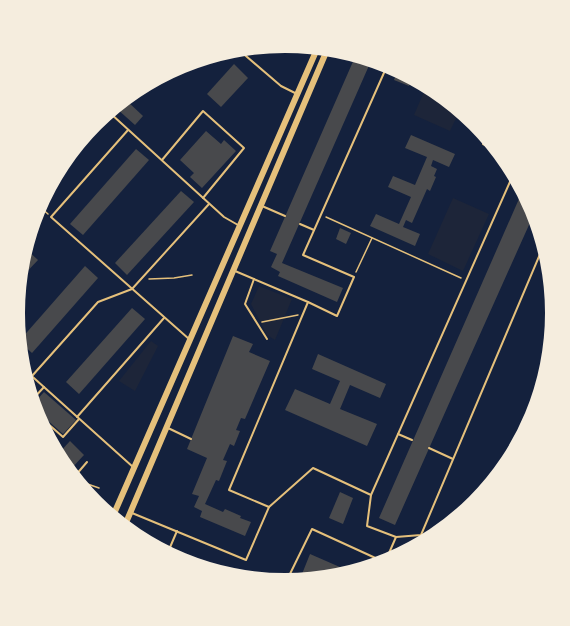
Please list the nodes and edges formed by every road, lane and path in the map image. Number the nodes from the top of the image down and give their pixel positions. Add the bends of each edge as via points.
1 (314, 55) edge
2 (246, 56) edge
3 (324, 56) edge
4 (384, 73) edge
5 (297, 94) junction
6 (115, 117) edge
7 (128, 130) junction
8 (162, 160) junction
9 (510, 182) edge
10 (203, 198) junction
11 (209, 204) junction
12 (260, 206) junction
13 (46, 212) edge
14 (321, 215) junction
15 (285, 216) dead end
16 (51, 217) junction
17 (300, 224) dead end
18 (240, 226) junction
19 (314, 230) junction
20 (372, 238) junction
21 (539, 257) edge
22 (233, 270) junction
23 (192, 275) dead end
24 (354, 277) junction
25 (141, 279) junction
26 (254, 279) junction
27 (466, 280) junction
28 (132, 289) junction
29 (308, 302) junction
30 (303, 314) junction
31 (164, 318) junction
32 (257, 323) junction
33 (190, 340) junction
34 (267, 340) dead end
35 (33, 375) edge
36 (33, 377) edge
37 (44, 387) junction
38 (38, 394) edge
39 (78, 418) junction
40 (52, 427) edge
41 (167, 428) junction
42 (398, 434) junction
43 (191, 439) dead end
44 (412, 440) dead end
45 (429, 448) dead end
46 (454, 459) junction
47 (87, 462) dead end
48 (134, 468) junction
49 (79, 471) edge
50 (91, 485) edge
51 (99, 488) dead end
52 (371, 495) junction
53 (269, 507) junction
54 (116, 510) edge
55 (130, 512) junction
56 (127, 519) edge
57 (177, 531) junction
58 (423, 533) edge
59 (419, 535) edge
60 (396, 538) junction
61 (170, 546) edge
62 (390, 550) edge
63 (374, 557) edge
64 (291, 573) edge

1 - 5 main road
2 - 5 lane via 281,86
3 - 12 main road
4 - 14 lane
5 - 18 main road
6 - 7 lane
7 - 8 lane
7 - 16 lane
8 - 10 lane
8 - 10 lane via 203,111 244,148
9 - 27 lane
10 - 11 lane
11 - 18 lane
11 - 25 lane
12 - 15 lane
12 - 22 main road
13 - 16 path
14 - 19 lane
14 - 20 path
16 - 28 lane
17 - 19 lane
18 - 33 main road
19 - 24 lane via 304,255
20 - 24 path
20 - 27 path
21 - 46 lane
22 - 26 lane
22 - 41 main road
23 - 25 path
24 - 29 lane via 337,316
25 - 28 lane
26 - 29 lane
26 - 32 lane via 245,304
27 - 42 lane
28 - 31 lane
28 - 35 lane via 98,302
29 - 30 lane
30 - 32 path
30 - 53 lane via 229,490
31 - 33 lane
31 - 39 lane
32 - 34 lane
33 - 48 main road
36 - 37 lane
37 - 38 lane
37 - 39 lane
39 - 40 lane via 63,437
39 - 48 lane
41 - 43 lane
41 - 55 main road
42 - 44 lane
42 - 52 lane
45 - 46 lane
46 - 58 lane
47 - 49 lane
48 - 54 main road
50 - 51 path
52 - 53 lane via 313,468
52 - 60 lane via 367,526
53 - 57 lane via 246,560
55 - 56 main road
55 - 57 lane
57 - 61 lane
59 - 60 lane
60 - 62 lane
63 - 64 lane via 312,529

